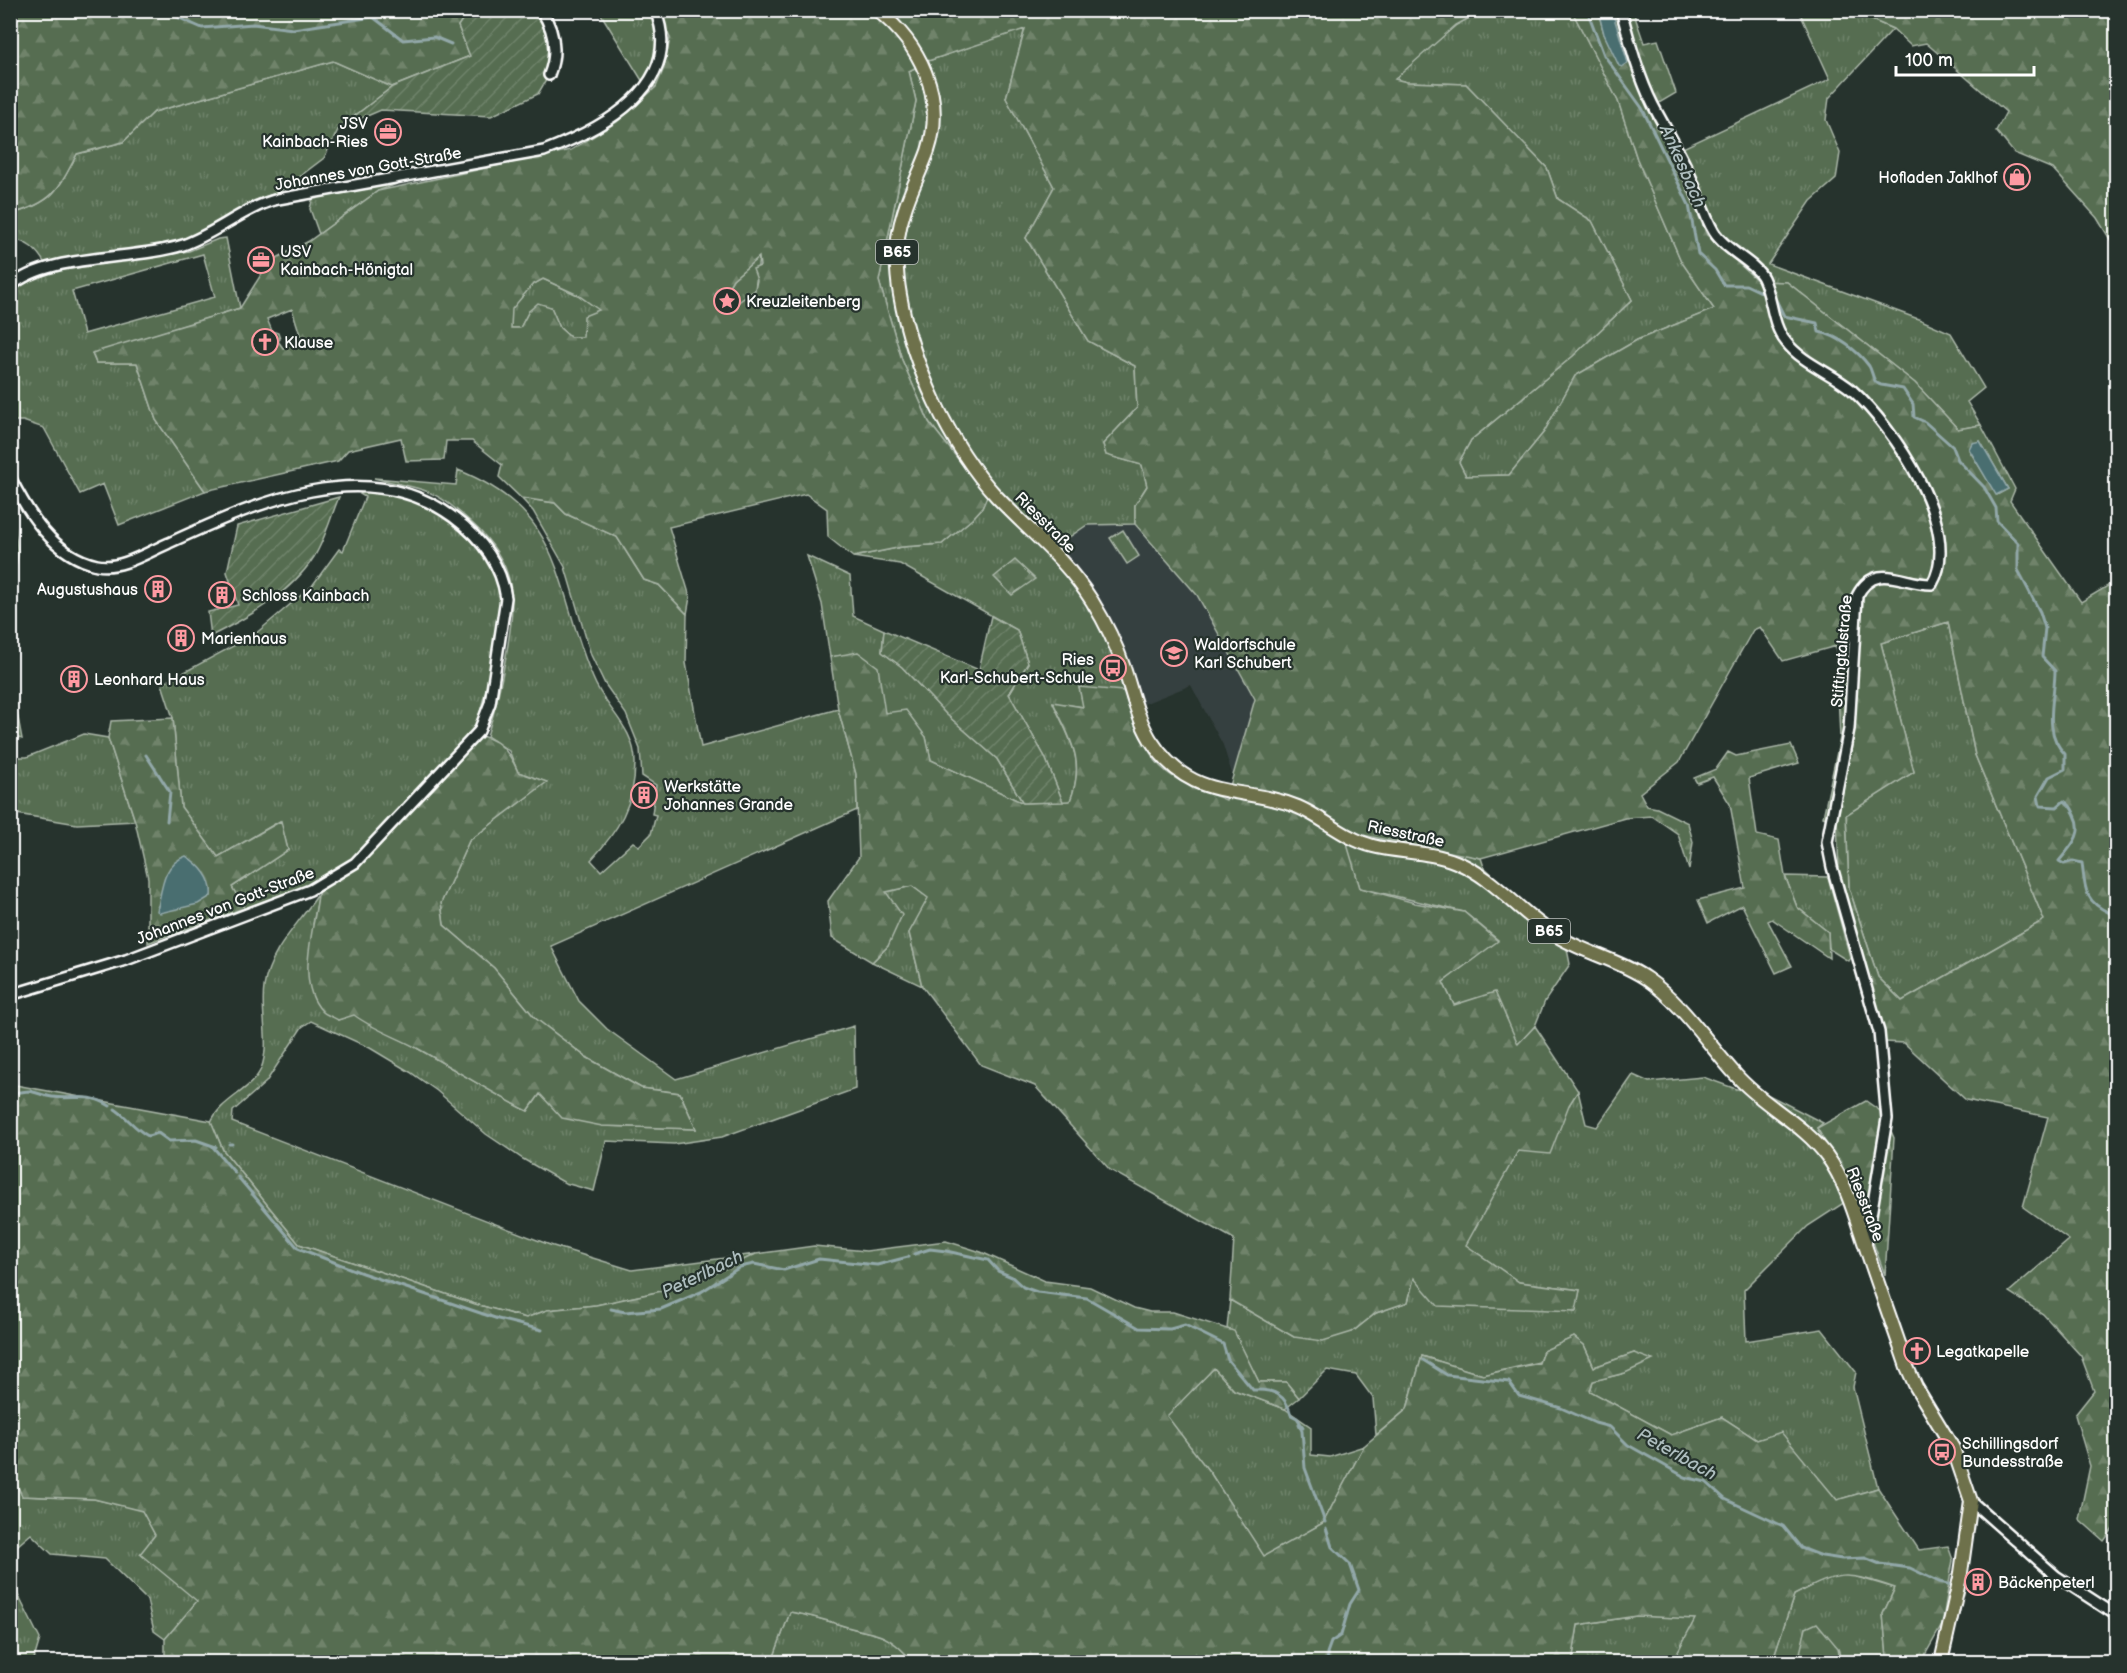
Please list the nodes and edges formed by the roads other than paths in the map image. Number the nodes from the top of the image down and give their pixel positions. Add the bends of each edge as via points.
1 (541, 10) edge
2 (655, 10) edge
3 (877, 10) edge
4 (1621, 10) edge
5 (549, 75) dead end
6 (10, 287) edge
7 (10, 477) edge
8 (10, 995) edge
9 (1866, 1248) junction
10 (1971, 1501) junction
11 (2116, 1615) edge
12 (1941, 1662) edge

1 - 5 street via 555,47
2 - 6 street, Johannes von Gott-Straße via 663,36 658,69 635,99 572,141 544,151 271,201 182,245 37,270
3 - 9 main road, Riesstraße / B65 via 895,24 913,47 927,74 933,102 930,147 904,210 898,237 900,296 914,351 930,390 971,461 996,495 1068,567 1102,618 1124,666 1142,725 1153,744 1186,775 1210,788 1302,808 1372,846 1454,861 1504,891 1554,935 1646,978 1680,1009 1750,1091 1825,1153 1846,1191
4 - 9 street, Stiftingtalstraße via 1640,74 1712,227 1727,248 1759,272 1787,344 1851,390 1881,420 1921,483 1940,542 1940,571 1932,584 1918,585 1896,576 1876,577 1863,585 1857,596 1849,729 1827,842 1879,1032 1887,1119
7 - 8 street, Johannes von Gott-Straße via 45,532 69,553 99,566 135,558 227,516 304,493 353,484 404,492 438,506 477,538 493,559 506,598 490,703 479,731 355,863 310,890 126,960
9 - 10 main road, Riesstraße / B65 via 1907,1367 1953,1448
10 - 11 street via 2056,1576
10 - 12 main road, Riesstraße / B65 via 1961,1573

